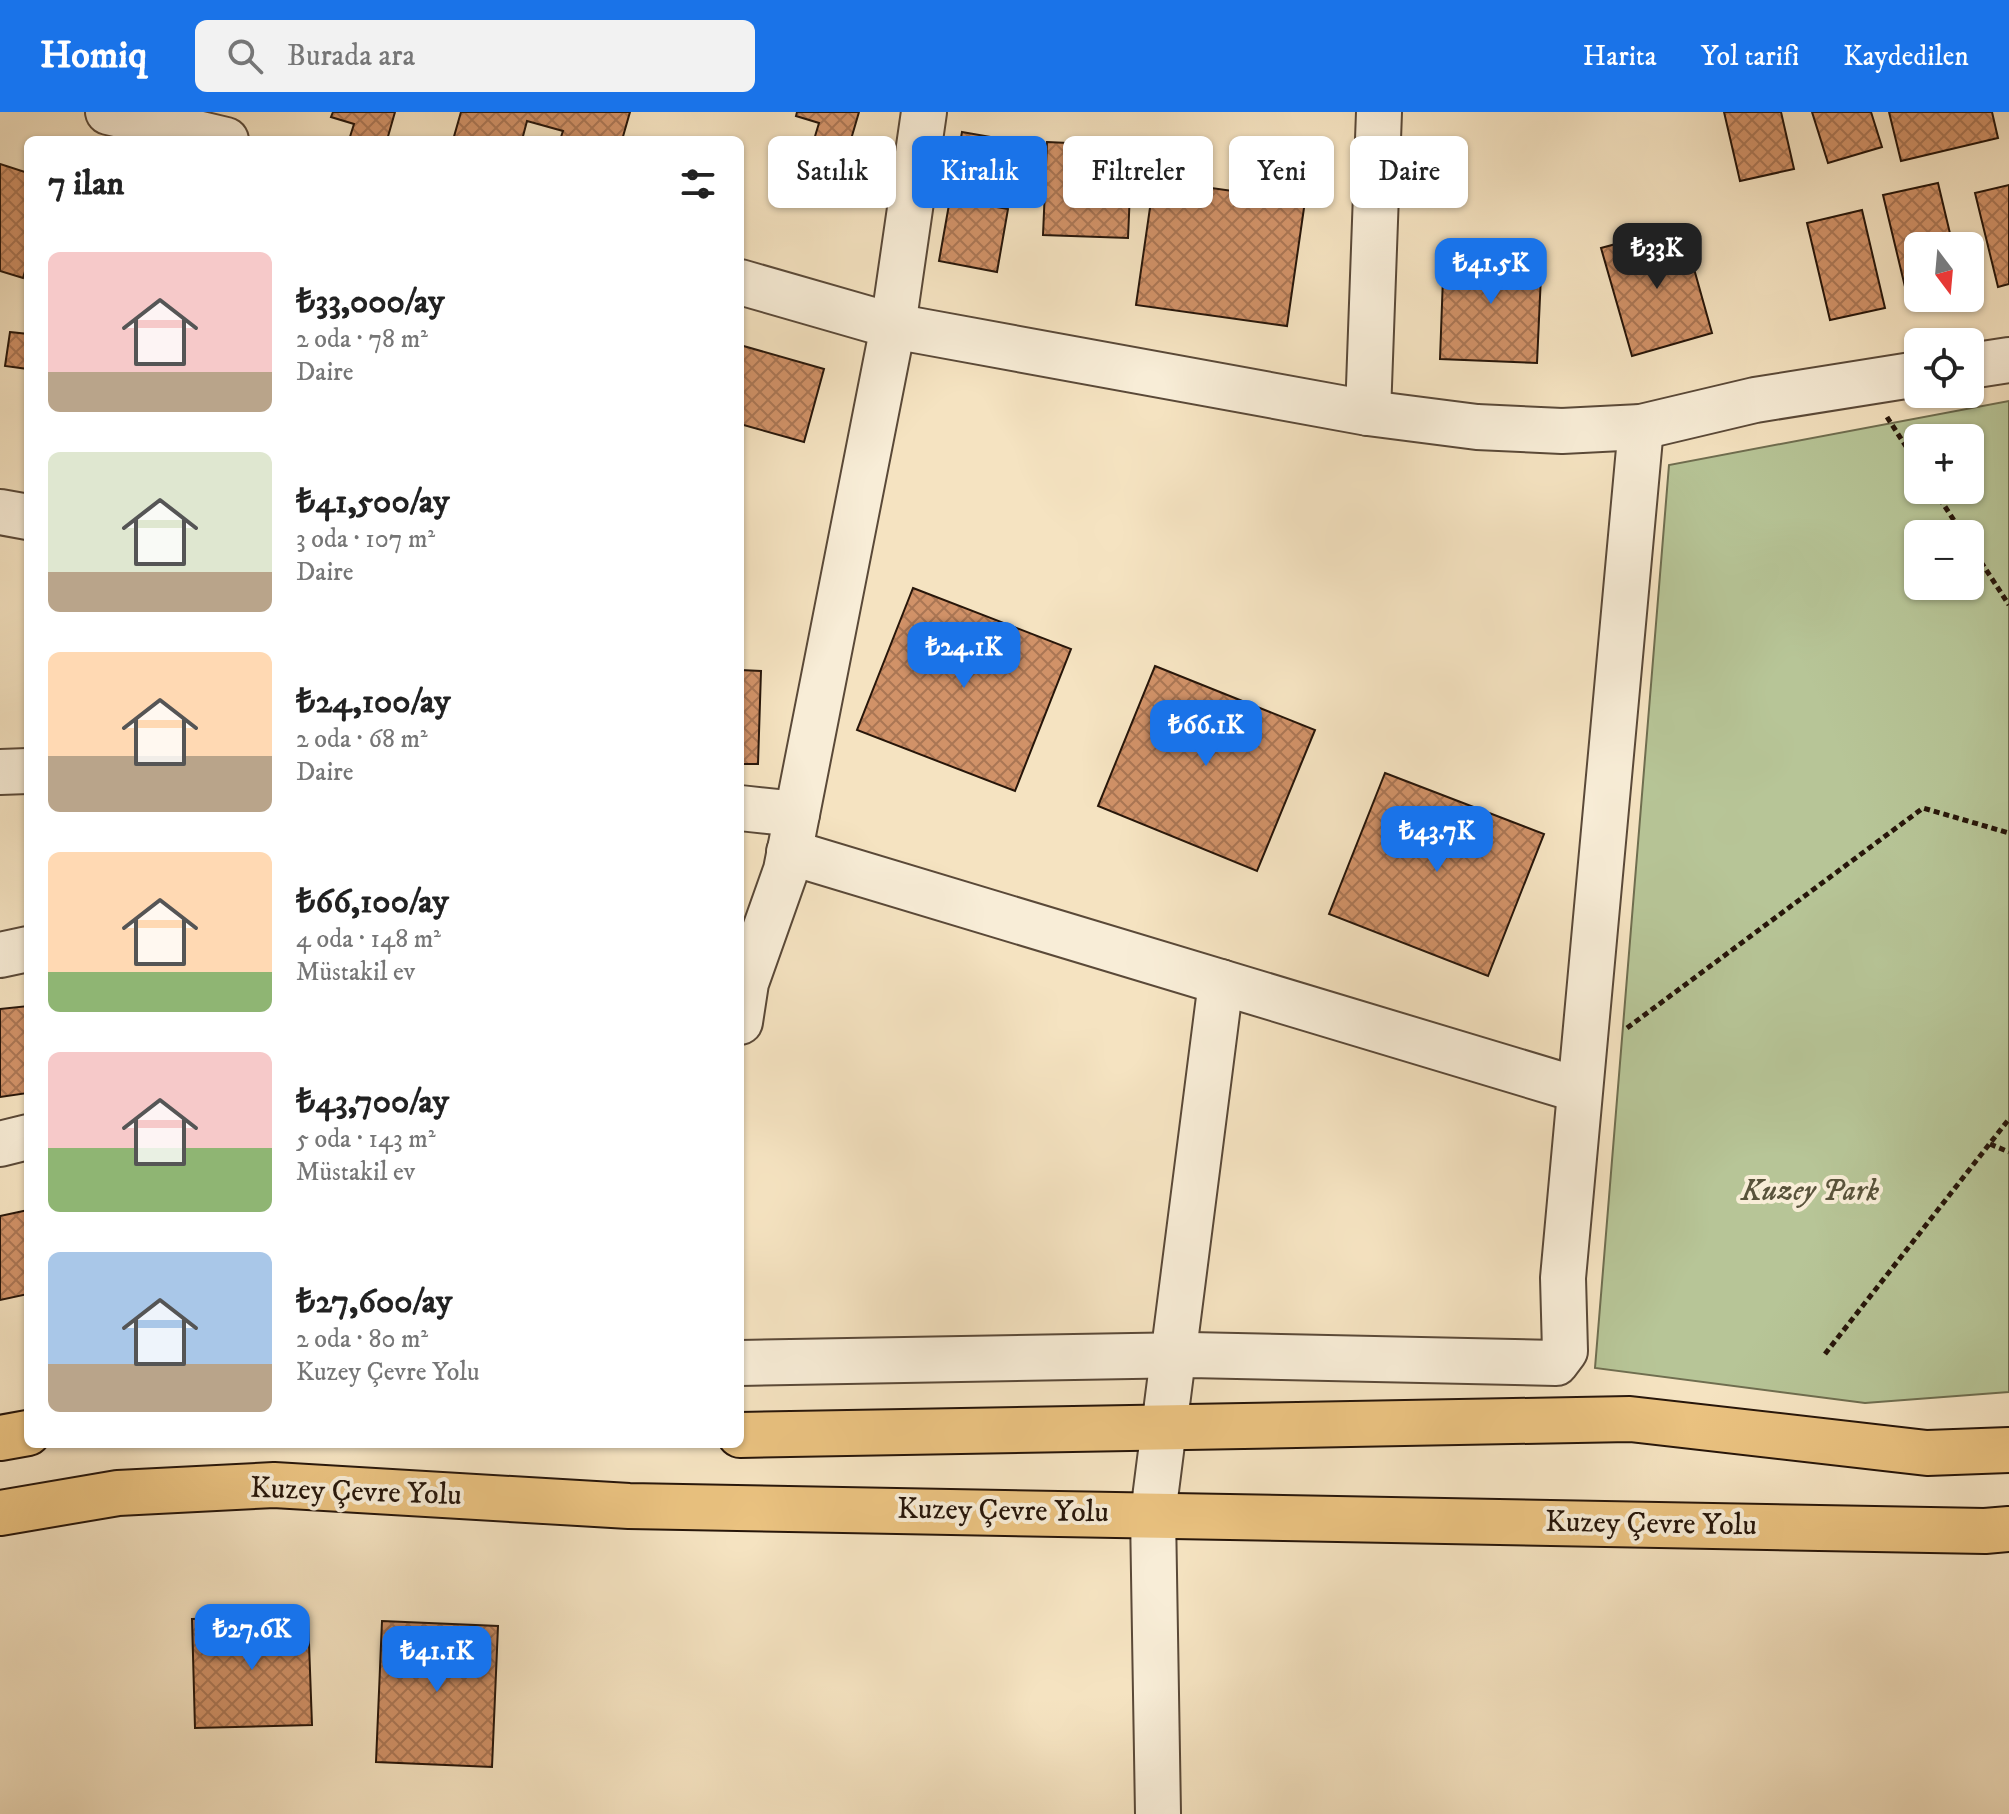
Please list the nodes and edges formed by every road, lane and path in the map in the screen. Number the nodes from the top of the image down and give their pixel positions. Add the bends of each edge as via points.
1 (108, 112) edge
2 (924, 112) edge
3 (1384, 113) edge
4 (209, 136) edge
5 (744, 283) edge
6 (893, 326) junction
7 (2009, 360) edge
8 (1984, 364) edge
9 (1904, 376) edge
10 (1865, 383) junction
11 (1368, 413) junction
12 (1641, 427) junction
13 (1904, 443) edge
14 (0, 512) edge
15 (24, 516) edge
16 (1984, 567) edge
17 (2009, 605) edge
18 (24, 771) edge
19 (0, 772) edge
20 (744, 810) edge
21 (793, 833) junction
22 (2009, 833) edge
23 (24, 950) edge
24 (0, 955) edge
25 (744, 979) edge
26 (1221, 982) junction
27 (1580, 1076) junction
28 (2009, 1119) edge
29 (24, 1138) edge
30 (0, 1144) edge
31 (1990, 1144) junction
32 (2009, 1152) edge
33 (1825, 1354) dead end
34 (1171, 1355) junction
35 (744, 1363) edge
36 (1162, 1427) junction
37 (24, 1434) edge
38 (744, 1435) edge
39 (0, 1438) edge
40 (2009, 1450) edge
41 (0, 1513) edge
42 (1153, 1514) junction
43 (2009, 1529) edge
44 (1158, 1814) edge

1 - 4 street
2 - 6 street
3 - 11 street
5 - 6 street
6 - 11 street
6 - 21 street
7 - 8 street
9 - 10 street
10 - 12 street via 1755,400
10 - 13 path
11 - 12 street via 1492,428
12 - 27 street
14 - 15 street
16 - 17 path
18 - 19 street
20 - 21 street
21 - 25 street via 786,870
21 - 26 street
22 - 27 path via 1923,808
23 - 24 street
26 - 27 street
26 - 34 street
27 - 34 street via 1563,1278 1565,1351 1556,1363
28 - 31 path
29 - 30 street
31 - 32 path
31 - 33 path
34 - 35 street
34 - 36 street
36 - 38 main road
36 - 40 main road via 1630,1419 1927,1453
36 - 42 street
37 - 39 main road
41 - 42 main road, Kuzey Çevre Yolu via 118,1493 274,1485 629,1506
42 - 43 main road, Kuzey Çevre Yolu
42 - 44 street

